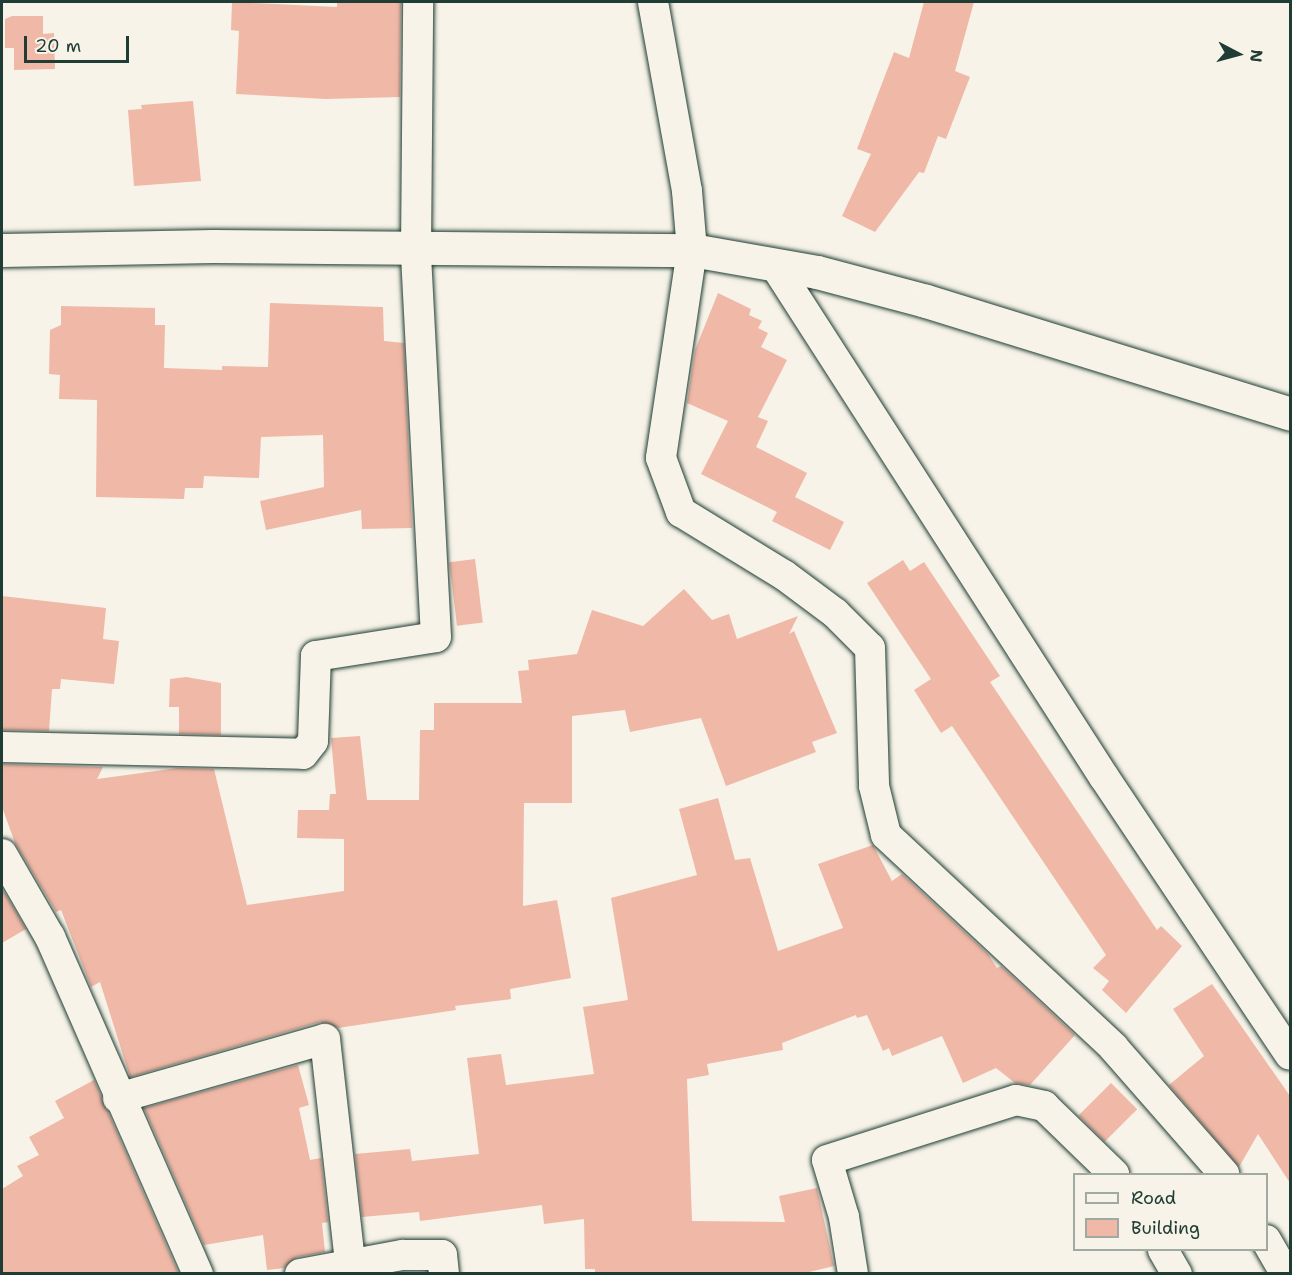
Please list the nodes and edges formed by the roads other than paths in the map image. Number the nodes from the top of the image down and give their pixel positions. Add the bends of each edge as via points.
1 (418, 2) edge
2 (653, 2) edge
3 (2, 250) edge
4 (416, 250) junction
5 (692, 250) junction
6 (774, 264) junction
7 (1290, 414) edge
8 (2, 747) edge
9 (2, 854) edge
10 (1290, 1055) edge
11 (118, 1098) junction
12 (1113, 1173) edge
13 (1223, 1173) edge
14 (1268, 1243) edge
15 (1164, 1251) edge
16 (350, 1262) junction
17 (198, 1274) edge
18 (300, 1274) edge
19 (444, 1274) edge
20 (854, 1274) edge
21 (1177, 1274) edge
22 (1286, 1274) edge

1 - 4 street
2 - 5 street via 687,191
3 - 4 street via 213,246
4 - 5 street
4 - 8 street via 436,637 316,656 313,741 303,754
5 - 6 street
5 - 13 street via 661,458 681,512 783,575 835,614 870,648 874,786 886,835 1113,1047
6 - 7 street via 926,301
6 - 10 street via 1104,777
9 - 11 street via 50,937
11 - 16 street via 325,1039
11 - 17 street
12 - 20 street via 1044,1106 1016,1100 827,1160 844,1217
14 - 22 street
15 - 21 street
16 - 18 street
16 - 19 street via 442,1255

